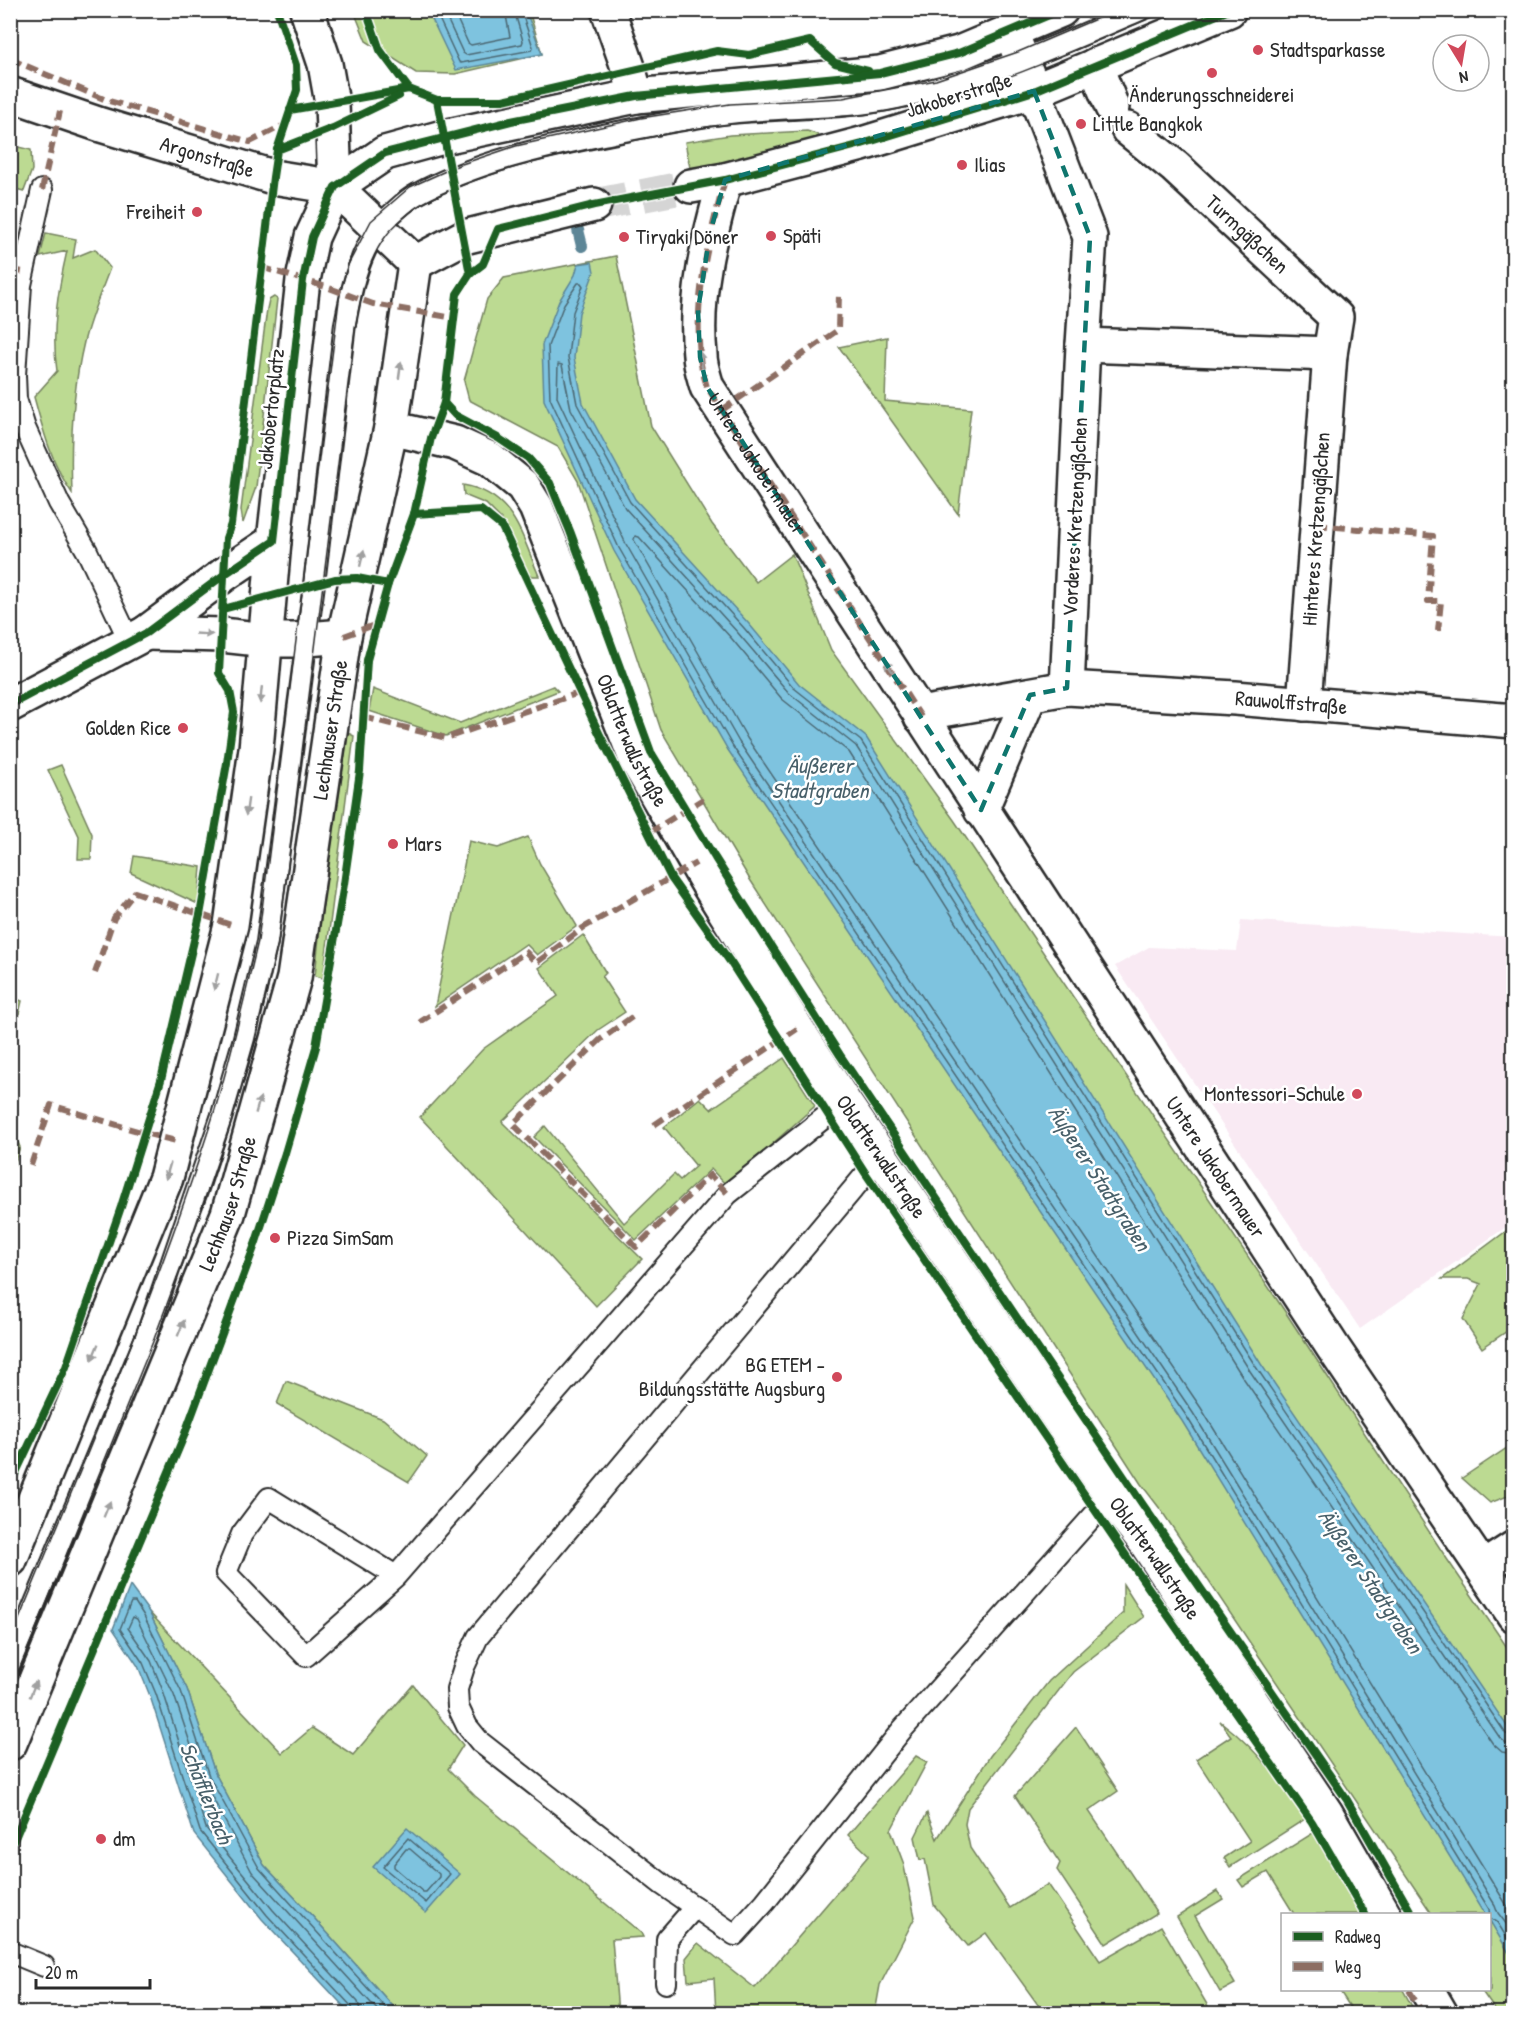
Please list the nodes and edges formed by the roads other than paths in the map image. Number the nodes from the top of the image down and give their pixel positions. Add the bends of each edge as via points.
1 (307, 10) edge
2 (608, 10) edge
3 (1061, 10) edge
4 (1140, 10) edge
5 (1229, 10) edge
6 (1016, 46) junction
7 (1095, 65) junction
8 (1034, 91) junction
9 (10, 94) edge
10 (636, 96) junction
11 (724, 180) junction
12 (691, 186) tunnel mouth
13 (335, 187) junction
14 (42, 190) dead end
15 (594, 205) tunnel mouth
16 (378, 228) junction
17 (416, 263) junction
18 (1083, 345) junction
19 (1330, 354) junction
20 (391, 428) junction
21 (18, 430) edge
22 (274, 541) junction
23 (137, 636) junction
24 (344, 636) junction
25 (266, 640) junction
26 (306, 640) junction
27 (1067, 688) junction
28 (1030, 695) junction
29 (1304, 704) junction
30 (10, 705) edge
31 (921, 717) junction
32 (1514, 721) edge
33 (981, 810) junction
34 (844, 1102) junction
35 (880, 1157) junction
36 (1111, 1496) junction
37 (1514, 1548) edge
38 (10, 1560) edge
39 (1483, 1569) junction
40 (396, 1576) junction
41 (1514, 1615) edge
42 (10, 1663) edge
43 (10, 1743) edge
44 (695, 1907) junction
45 (1383, 1913) edge
46 (10, 1952) edge
47 (45, 1966) dead end
48 (666, 1983) dead end
49 (1428, 1991) edge
50 (1441, 2013) edge

1 - 13 street via 325,64 332,103
2 - 10 street
3 - 6 street, Jakoberstraße
4 - 6 lane
5 - 7 street, Jakoberstraße
6 - 8 street, Vorderes Kretzengäßchen
6 - 10 street, Jakoberstraße via 951,55 880,73
6 - 16 lane via 939,88 895,99 844,107 730,112 519,155 463,172 415,195
7 - 8 street, Jakoberstraße
7 - 19 street, Turmgäßchen via 1120,118 1336,317
8 - 11 street, Jakoberstraße via 862,144
8 - 18 street, Vorderes Kretzengäßchen via 1090,237
9 - 13 street, Argonstraße via 273,177
10 - 13 street, Jakoberstraße via 385,153
11 - 12 street, Jakoberstraße
31 -> 11 street, Untere Jakobermauer via 707,387 700,357 698,310 710,233
13 - 16 street
13 - 22 street, Jakobertorplatz via 312,237 303,280
14 - 21 lane via 21,285 15,375
15 - 17 street via 464,237
16 - 17 street
16 - 26 lane via 353,285 345,324
20 -> 17 street
18 - 19 street
18 - 27 street, Vorderes Kretzengäßchen
19 - 29 street, Hinteres Kretzengäßchen
24 -> 20 street
20 - 34 street, Oblatterwallstraße via 455,443 490,459 523,486 536,507 636,759 740,937
21 - 23 lane
22 - 23 street
22 - 25 street, Jakobertorplatz
23 -> 25 street via 211,635
23 - 30 street
24 - 26 street
43 -> 24 street, Lechhauser Straße via 228,1214 294,978
25 - 26 street
25 -> 38 street via 256,750 231,925 166,1178
26 - 42 lane via 267,942 238,1061 146,1337
27 - 28 street
27 - 29 street, Rauwolffstraße
28 - 31 street
28 - 33 street
29 - 32 street, Rauwolffstraße
31 - 33 street, Untere Jakobermauer
33 - 39 street, Untere Jakobermauer
34 - 35 street, Oblatterwallstraße
34 - 40 lane via 728,1194
35 - 36 street, Oblatterwallstraße
35 - 44 lane via 478,1637 456,1689 458,1707 480,1742
36 - 44 lane via 901,1731 735,1935
36 - 45 street, Oblatterwallstraße via 1326,1812
37 - 39 street
39 - 41 street, Untere Jakobermauer
40 - 40 lane via 269,1498 242,1534 226,1573 306,1656
44 - 48 lane via 667,1939
46 - 47 lane
49 - 50 street

